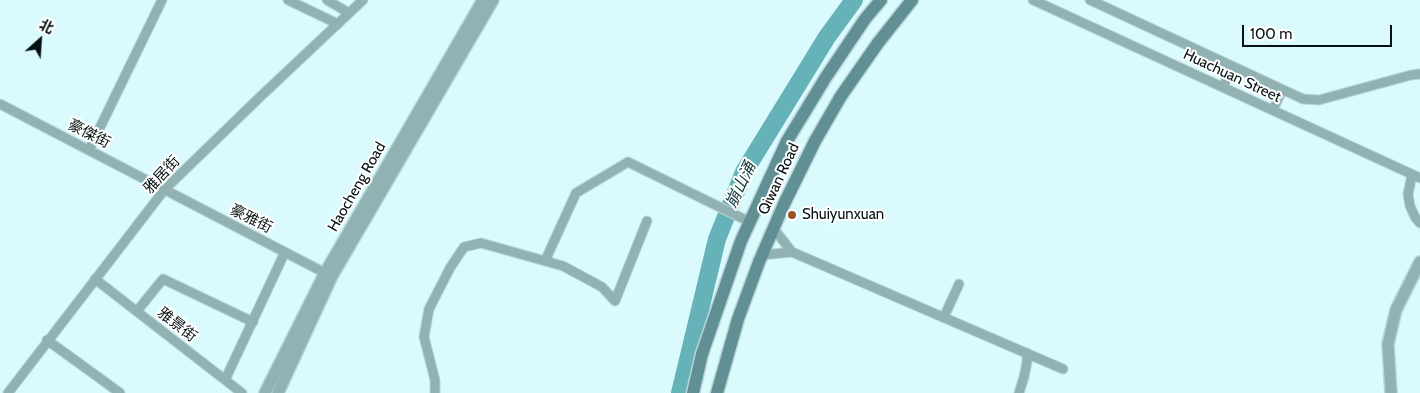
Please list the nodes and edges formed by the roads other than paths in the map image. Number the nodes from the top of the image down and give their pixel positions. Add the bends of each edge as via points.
1 (162, 0) edge
2 (288, 0) edge
3 (327, 0) edge
4 (363, 0) edge
5 (484, 0) edge
6 (493, 0) edge
7 (881, 0) edge
8 (912, 0) edge
9 (1033, 0) edge
10 (1090, 0) edge
11 (349, 13) junction
12 (338, 24) junction
13 (1232, 66) junction
14 (1420, 74) edge
15 (1223, 87) junction
16 (1282, 90) junction
17 (0, 104) edge
18 (1273, 110) junction
19 (89, 150) junction
20 (1416, 176) edge
21 (165, 190) junction
22 (648, 221) dead end
23 (750, 222) junction
24 (1420, 223) edge
25 (774, 229) junction
26 (285, 252) junction
27 (792, 252) junction
28 (762, 255) junction
29 (545, 260) junction
30 (1420, 262) edge
31 (325, 273) junction
32 (95, 279) junction
33 (959, 284) dead end
34 (137, 311) junction
35 (944, 317) junction
36 (252, 322) junction
37 (48, 340) junction
38 (1027, 353) junction
39 (1063, 369) dead end
40 (226, 380) junction
41 (8, 393) edge
42 (120, 393) edge
43 (242, 393) edge
44 (265, 393) edge
45 (278, 393) edge
46 (435, 393) edge
47 (693, 393) edge
48 (716, 393) edge
49 (1018, 393) edge
50 (1391, 393) edge

1 - 19 street
2 - 12 street
3 - 11 street
4 - 11 street, 雅居街
5 - 31 street, Haocheng Road
6 - 45 street, Haocheng Road via 332,276
7 - 23 main road, Qiwan Road via 826,77 787,141
8 - 25 main road, Qiwan Road via 841,96 815,141
9 - 15 street, Huachuan Street
10 - 13 street
11 - 12 street, 雅居街
12 - 21 street, 雅居街
13 - 15 street
13 - 16 street
14 - 16 street via 1319,100 1303,99
15 - 18 street, Huachuan Street
16 - 18 street
17 - 19 street, 豪傑街
18 - 20 street, Huachuan Street
19 - 21 street, 豪傑街
20 - 24 street via 1408,194 1410,206
21 - 26 street, 豪雅街
21 - 32 street, 雅居街
22 - 29 street via 615,301 602,287
23 - 29 street via 628,162 576,193
23 - 47 main road, Qiwan Road via 702,354
25 - 27 street
25 - 28 main road, Qiwan Road
26 - 31 street, 豪雅街
26 - 36 street
27 - 28 street
27 - 35 street
28 - 48 main road, Qiwan Road via 738,319
29 - 46 street via 480,243 464,247 429,310 424,337 435,380
30 - 50 street via 1396,310 1388,344
31 - 44 street, Haocheng Road
32 - 34 street, 雅景街
32 - 37 street, 雅居街
33 - 35 street
34 - 36 street via 162,279
34 - 40 street, 雅景街
35 - 38 street
36 - 40 street
37 - 41 street, 雅居街
37 - 42 street
38 - 39 street
38 - 49 street
40 - 43 street, 雅景街

